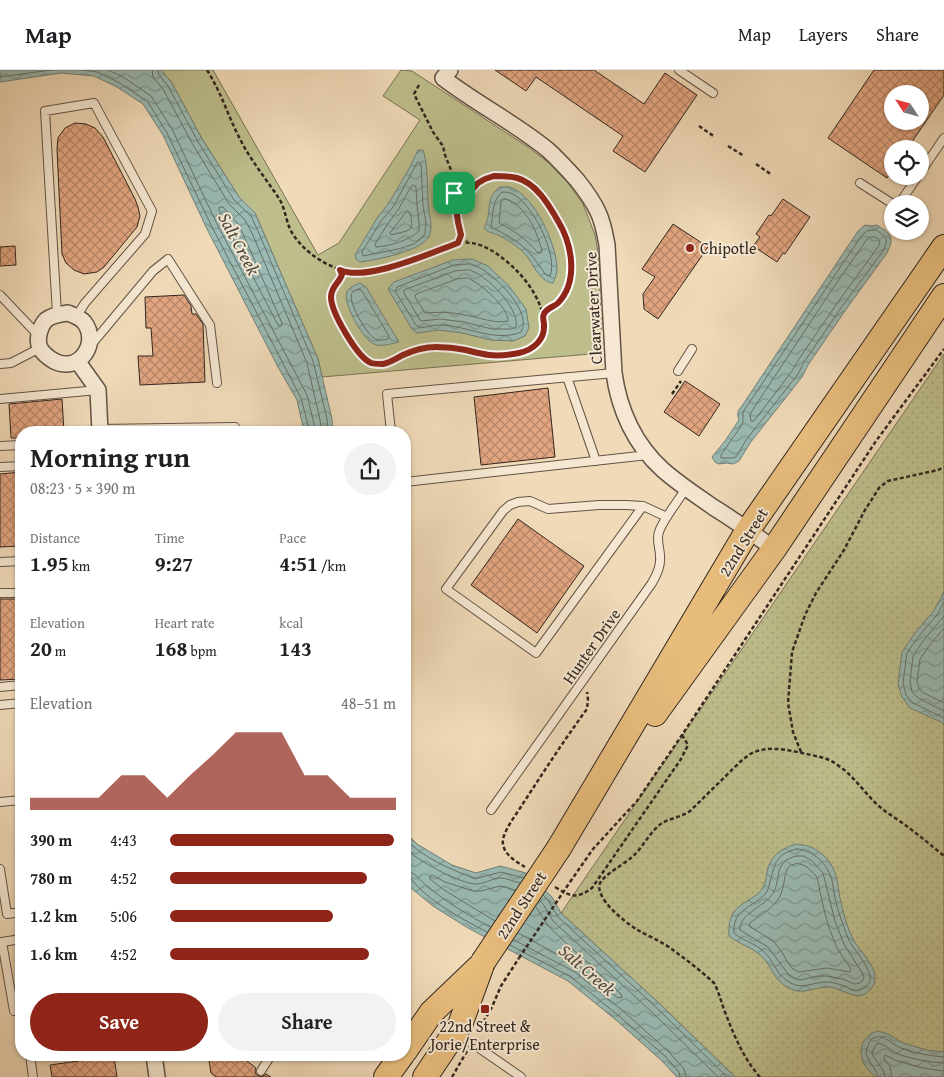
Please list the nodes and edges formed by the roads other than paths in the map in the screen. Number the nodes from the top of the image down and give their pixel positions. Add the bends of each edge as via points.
1 (450, 70) edge
2 (679, 70) edge
3 (713, 92) dead end
4 (944, 138) edge
5 (929, 160) edge
6 (860, 182) dead end
7 (884, 198) edge
8 (944, 247) edge
9 (0, 295) edge
10 (944, 296) edge
11 (57, 314) junction
12 (76, 316) junction
13 (39, 342) junction
14 (90, 346) junction
15 (692, 349) dead end
16 (78, 362) junction
17 (0, 364) edge
18 (678, 371) dead end
19 (614, 373) junction
20 (567, 377) junction
21 (217, 383) dead end
22 (98, 390) junction
23 (0, 399) edge
24 (100, 426) edge
25 (390, 426) edge
26 (15, 445) edge
27 (0, 446) edge
28 (648, 455) junction
29 (596, 461) junction
30 (15, 466) edge
31 (0, 467) edge
32 (411, 481) edge
33 (686, 488) junction
34 (642, 506) junction
35 (667, 517) junction
36 (748, 530) junction
37 (774, 549) junction
38 (15, 561) edge
39 (0, 562) edge
40 (0, 593) edge
41 (15, 593) edge
42 (15, 686) edge
43 (0, 687) edge
44 (15, 704) edge
45 (0, 705) edge
46 (15, 801) edge
47 (0, 802) edge
48 (491, 810) dead end
49 (559, 848) junction
50 (0, 869) edge
51 (15, 913) edge
52 (15, 940) edge
53 (484, 962) junction
54 (15, 1011) edge
55 (463, 1038) junction
56 (411, 1042) edge
57 (31, 1061) edge
58 (155, 1061) edge
59 (267, 1061) edge
60 (398, 1061) edge
61 (261, 1071) dead end
62 (33, 1077) edge
63 (157, 1077) edge
64 (386, 1077) edge
65 (425, 1077) edge
66 (521, 1077) edge

1 - 19 street, Clearwater Drive via 444,78 548,150 567,168 598,210 607,245
2 - 3 lane
4 - 5 lane
6 - 7 lane
8 - 36 main road, 22nd Street
9 - 13 lane
10 - 37 main road, 22nd Street
11 - 12 street via 68,312
11 - 12 lane via 45,111 94,103 152,212 145,234
11 - 13 street via 46,320
12 - 14 street via 87,328
13 - 16 street via 45,355 60,364
13 - 17 lane via 11,364
14 - 16 street
14 - 21 lane via 153,270 168,259 210,325
15 - 18 lane
16 - 22 street
19 - 20 lane
19 - 28 street, Clearwater Drive via 623,412
20 - 25 lane via 387,394
20 - 29 lane
22 - 23 lane
22 - 24 street
26 - 27 lane
28 - 29 lane
28 - 33 street, Clearwater Drive
29 - 32 lane
30 - 31 lane
33 - 35 lane, Hunter Drive
33 - 36 street, Clearwater Drive
34 - 34 lane via 548,509 530,501 510,505 446,589 536,653
34 - 35 lane
35 - 48 lane, Hunter Drive via 658,533 659,570 652,583
36 - 37 street, Clearwater Drive
36 - 49 main road, 22nd Street
37 - 49 main road, 22nd Street
38 - 39 lane
40 - 41 lane
42 - 43 lane
44 - 45 lane
46 - 47 lane
49 - 53 main road, 22nd Street, bridge
50 - 51 lane via 7,914
52 - 54 lane via 2,942
53 - 55 main road, 22nd Street via 460,1025
53 - 56 main road, 22nd Street via 431,1013
55 - 65 main road, 22nd Street
55 - 66 lane
57 - 62 lane
58 - 63 street
59 - 61 lane
60 - 64 main road

